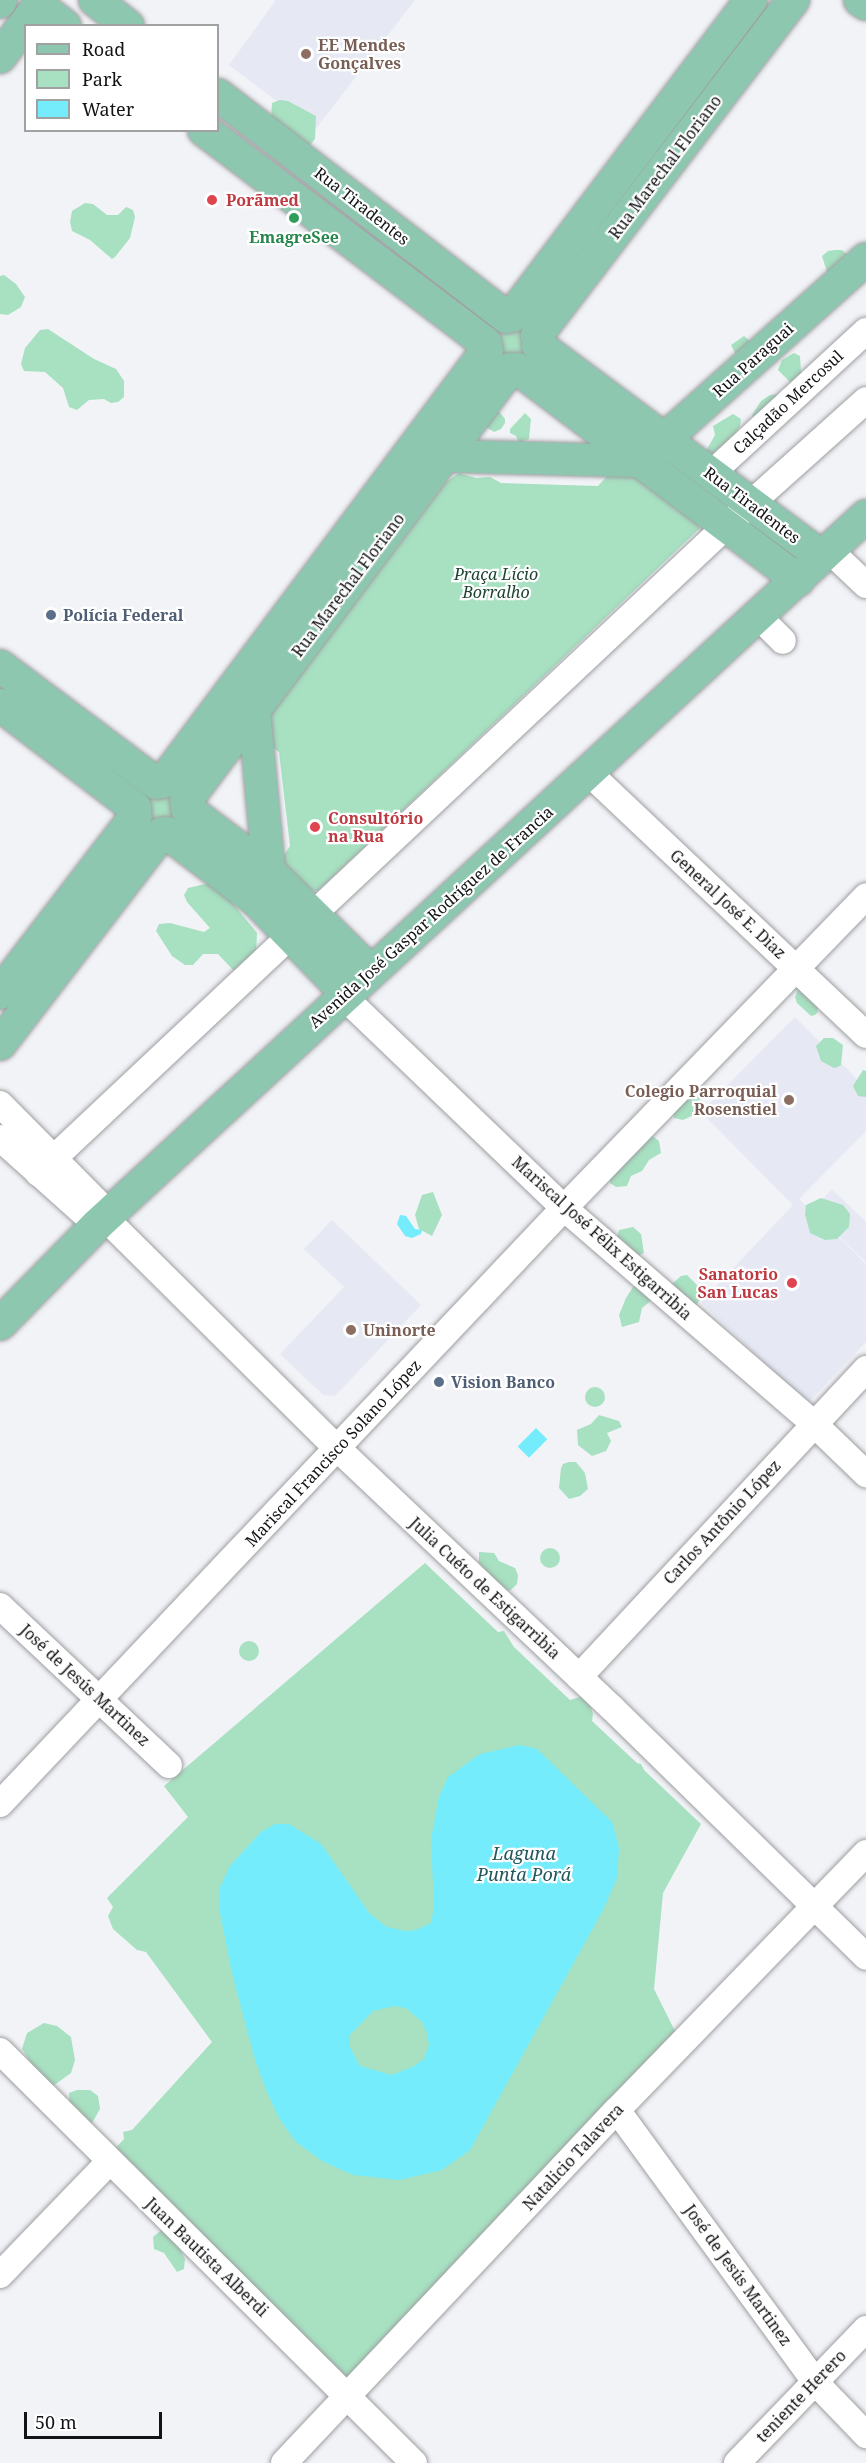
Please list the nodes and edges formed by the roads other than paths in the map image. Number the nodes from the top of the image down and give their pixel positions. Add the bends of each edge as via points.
1 (95, 0) edge
2 (751, 0) edge
3 (793, 0) edge
4 (860, 0) edge
5 (866, 4) edge
6 (44, 8) edge
7 (30, 24) edge
8 (125, 24) edge
9 (24, 30) edge
10 (0, 57) edge
11 (219, 95) edge
12 (207, 132) edge
13 (296, 155) junction
14 (275, 184) junction
15 (866, 259) edge
16 (509, 317) junction
17 (866, 331) edge
18 (538, 340) junction
19 (500, 358) junction
20 (866, 400) edge
21 (664, 439) junction
22 (445, 456) junction
23 (640, 460) junction
24 (711, 474) junction
25 (752, 503) junction
26 (866, 516) edge
27 (728, 525) junction
28 (825, 553) junction
29 (798, 580) junction
30 (866, 585) edge
31 (314, 605) junction
32 (758, 616) junction
33 (783, 641) dead end
34 (0, 666) edge
35 (0, 705) edge
36 (254, 710) junction
37 (589, 773) junction
38 (173, 794) junction
39 (150, 823) junction
40 (269, 871) junction
41 (866, 896) edge
42 (257, 902) junction
43 (313, 915) junction
44 (290, 936) junction
45 (797, 968) junction
46 (370, 971) junction
47 (0, 993) edge
48 (344, 995) junction
49 (866, 1035) edge
50 (0, 1044) edge
51 (0, 1104) edge
52 (0, 1138) edge
53 (46, 1165) junction
54 (564, 1208) junction
55 (104, 1219) junction
56 (0, 1324) edge
57 (866, 1369) edge
58 (813, 1423) junction
59 (337, 1449) junction
60 (866, 1474) edge
61 (0, 1606) edge
62 (579, 1677) junction
63 (99, 1699) junction
64 (169, 1764) dead end
65 (0, 1804) edge
66 (866, 1853) edge
67 (814, 1908) junction
68 (866, 1958) edge
69 (0, 2051) edge
70 (617, 2110) junction
71 (110, 2161) junction
72 (0, 2275) edge
73 (866, 2329) edge
74 (815, 2382) junction
75 (349, 2396) junction
76 (866, 2434) edge
77 (284, 2463) edge
78 (414, 2463) edge
79 (737, 2463) edge

1 - 8 main road
2 - 16 main road, Rua Marechal Floriano
3 - 18 main road, Rua Marechal Floriano
4 - 5 main road
6 - 7 main road
9 - 10 main road
11 - 13 main road, Rua Tiradentes
12 - 14 main road, Rua Tiradentes
13 - 14 main road
13 - 16 main road, Rua Tiradentes
14 - 19 main road, Rua Tiradentes
15 - 21 main road, Rua Paraguai
16 - 18 main road via 526,321
16 - 19 main road via 489,329
17 - 24 street, Calçadão Mercosul
18 - 19 main road via 533,358
18 - 21 main road, Rua Tiradentes
19 - 22 main road, Rua Marechal Floriano
19 - 23 main road, Rua Tiradentes
19 - 31 main road, Rua Marechal Floriano
20 - 25 street
21 - 23 main road, Rua Paraguai
21 - 24 main road, Rua Tiradentes
22 - 23 main road
22 - 31 main road, Rua Marechal Floriano
23 - 27 main road, Rua Tiradentes
24 - 25 main road, Rua Tiradentes
25 - 27 street
25 - 28 main road, Rua Tiradentes
26 - 28 main road, Avenida José Gaspar Rodríguez de Francia
27 - 29 main road, Rua Tiradentes
27 - 43 street
28 - 29 main road, Avenida José Gaspar Rodríguez de Francia
28 - 30 street
29 - 32 main road, Avenida José Gaspar Rodríguez de Francia
31 - 36 main road, Rua Marechal Floriano
31 - 38 main road, Rua Marechal Floriano
32 - 33 street
32 - 37 main road, Avenida José Gaspar Rodríguez de Francia
34 - 38 main road
35 - 39 main road
36 - 38 main road, Rua Marechal Floriano
36 - 40 main road
37 - 45 street, General José E. Diaz
37 - 46 main road, Avenida José Gaspar Rodríguez de Francia
38 - 39 main road via 182,824
38 - 39 main road via 141,791
38 - 40 main road
39 - 42 main road
39 - 47 main road
39 - 50 main road
40 - 42 main road
40 - 43 main road
41 - 45 street, Mariscal Francisco Solano López
42 - 44 main road
43 - 44 street
43 - 46 main road
44 - 48 main road
44 - 53 street
45 - 49 street, General José E. Diaz
45 - 54 street, Mariscal Francisco Solano López
46 - 48 main road, Avenida José Gaspar Rodríguez de Francia
48 - 54 street, Mariscal José Félix Estigarribia
48 - 55 main road, Avenida José Gaspar Rodríguez de Francia
51 - 53 street, Julia Cuéto de Estigarribia
52 - 53 street, Julia Cuéto de Estigarribia
53 - 55 street, Julia Cuéto de Estigarribia
54 - 58 street, Mariscal José Félix Estigarribia
54 - 59 street, Mariscal Francisco Solano López
55 - 56 main road, Avenida José Gaspar Rodríguez de Francia
55 - 59 street, Julia Cuéto de Estigarribia
57 - 58 street, Carlos Antônio López
58 - 60 street, Mariscal José Félix Estigarribia
58 - 62 street, Carlos Antônio López
59 - 62 street, Julia Cuéto de Estigarribia
59 - 63 street, Mariscal Francisco Solano López
61 - 63 street, José de Jesús Martinez
62 - 67 street, Julia Cuéto de Estigarribia
63 - 64 street, José de Jesús Martinez
63 - 65 street, Mariscal Francisco Solano López
66 - 67 street, Natalicio Talavera
67 - 68 street, Julia Cuéto de Estigarribia
67 - 70 street, Natalicio Talavera
69 - 71 street, Juan Bautista Alberdi
70 - 74 street, José de Jesús Martinez
70 - 75 street, Natalicio Talavera
71 - 72 street
71 - 75 street, Juan Bautista Alberdi
73 - 74 street, teniente Herero
74 - 76 street, José de Jesús Martinez
74 - 79 street, teniente Herero
75 - 77 street, Natalicio Talavera
75 - 78 street, Juan Bautista Alberdi

